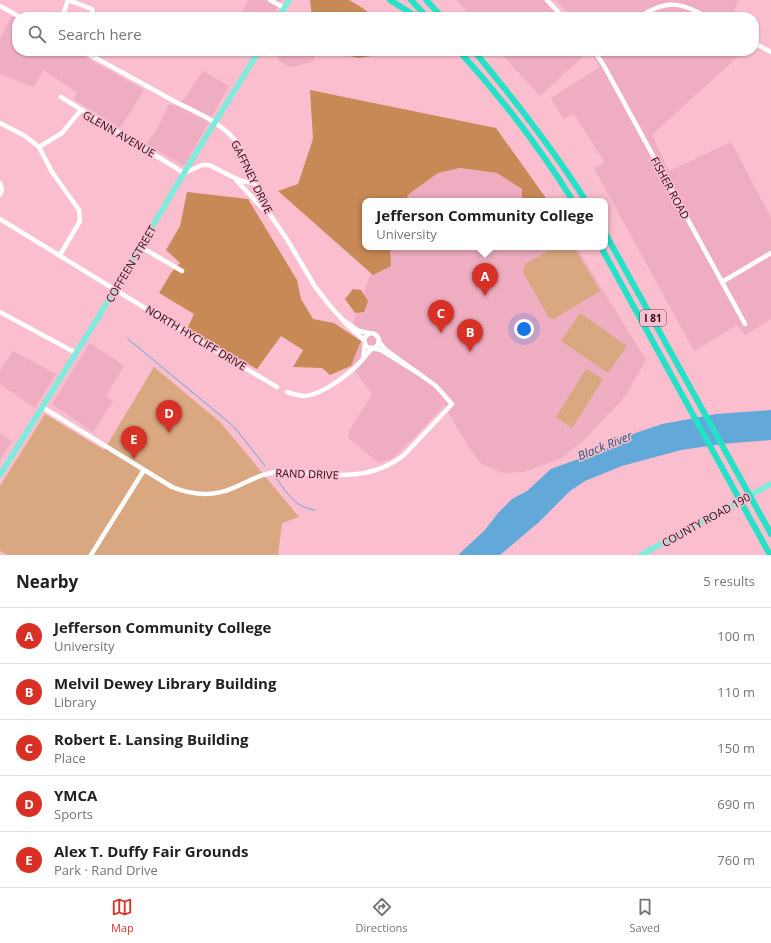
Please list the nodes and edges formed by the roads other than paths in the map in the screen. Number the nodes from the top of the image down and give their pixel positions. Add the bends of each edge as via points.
1 (68, 0) edge
2 (270, 0) edge
3 (289, 0) edge
4 (390, 0) edge
5 (411, 0) edge
6 (426, 0) edge
7 (430, 0) edge
8 (547, 0) edge
9 (0, 6) edge
10 (285, 8) junction
11 (64, 12) edge
12 (92, 12) edge
13 (282, 12) edge
14 (409, 12) edge
15 (422, 12) edge
16 (437, 12) edge
17 (441, 12) edge
18 (558, 12) edge
19 (646, 12) edge
20 (698, 12) edge
21 (12, 13) edge
22 (759, 46) edge
23 (771, 52) edge
24 (91, 56) edge
25 (257, 56) edge
26 (463, 56) edge
27 (478, 56) edge
28 (599, 56) edge
29 (94, 58) joint
30 (61, 98) dead end
31 (81, 110) junction
32 (216, 122) junction
33 (0, 123) edge
34 (39, 147) junction
35 (184, 173) junction
36 (233, 177) junction
37 (0, 183) edge
38 (254, 183) junction
39 (0, 195) edge
40 (571, 198) edge
41 (584, 198) edge
42 (0, 219) edge
43 (273, 220) junction
44 (608, 238) edge
45 (141, 247) junction
46 (603, 250) edge
47 (771, 254) edge
48 (60, 255) junction
49 (182, 271) dead end
50 (722, 282) junction
51 (115, 289) junction
52 (0, 312) edge
53 (342, 319) junction
54 (745, 324) dead end
55 (369, 333) junction
56 (364, 342) junction
57 (379, 342) junction
58 (373, 348) junction
59 (76, 353) junction
60 (363, 359) junction
61 (418, 373) junction
62 (277, 387) dead end
63 (287, 392) dead end
64 (42, 407) junction
65 (144, 470) junction
66 (0, 475) edge
67 (771, 484) edge
68 (771, 534) edge
69 (91, 555) edge
70 (641, 555) edge
71 (770, 555) edge

1 - 11 street
1 - 12 street via 92,9
2 - 10 street
3 - 10 main road
4 - 14 highway
5 - 15 highway
6 - 16 highway
7 - 17 highway
8 - 18 street
9 - 21 street
10 - 13 main road
19 - 20 street via 652,7 668,3 682,4
22 - 23 street
24 - 29 street, GAFFNEY DRIVE
25 - 32 main road, COFFEEN STREET
26 - 40 highway via 516,119
27 - 41 highway via 537,130
28 - 50 street, FISHER ROAD
29 - 32 street, GAFFNEY DRIVE
30 - 31 street
31 - 34 street, GLENN AVENUE via 62,133
31 - 35 street, GLENN AVENUE
32 - 35 main road, COFFEEN STREET
32 - 38 street, GAFFNEY DRIVE via 237,142
33 - 34 street via 25,136
34 - 48 street via 52,172 79,210 80,221
35 - 36 street via 202,165 209,165
35 - 45 main road, COFFEEN STREET
36 - 38 street
36 - 43 street
37 - 39 street
38 - 43 street, GAFFNEY DRIVE
42 - 48 street, NORTH HYCLIFF DRIVE
43 - 53 street, GAFFNEY DRIVE via 316,288
44 - 68 highway, I 81
45 - 49 street
45 - 51 main road, COFFEEN STREET
46 - 71 highway, I 81
47 - 50 street
48 - 51 street, NORTH HYCLIFF DRIVE
50 - 54 street, FISHER ROAD
51 - 59 main road, COFFEEN STREET
51 - 62 street, NORTH HYCLIFF DRIVE
52 - 59 street
53 - 55 street, GAFFNEY DRIVE via 359,331
53 - 56 street, GAFFNEY DRIVE
55 - 56 street
55 - 57 street via 377,335
56 - 58 street
56 - 60 street
57 - 58 street
57 - 61 street
58 - 60 street
58 - 61 street via 381,350
59 - 64 main road, COFFEEN STREET
60 - 63 street via 355,368 317,393 304,396
61 - 65 street, RAND DRIVE via 436,386 452,404 404,455 382,468 344,475 271,472 212,494 198,494 172,487
64 - 65 street, RAND DRIVE
64 - 66 main road, COFFEEN STREET
65 - 69 street
67 - 70 main road, COUNTY ROAD 190

